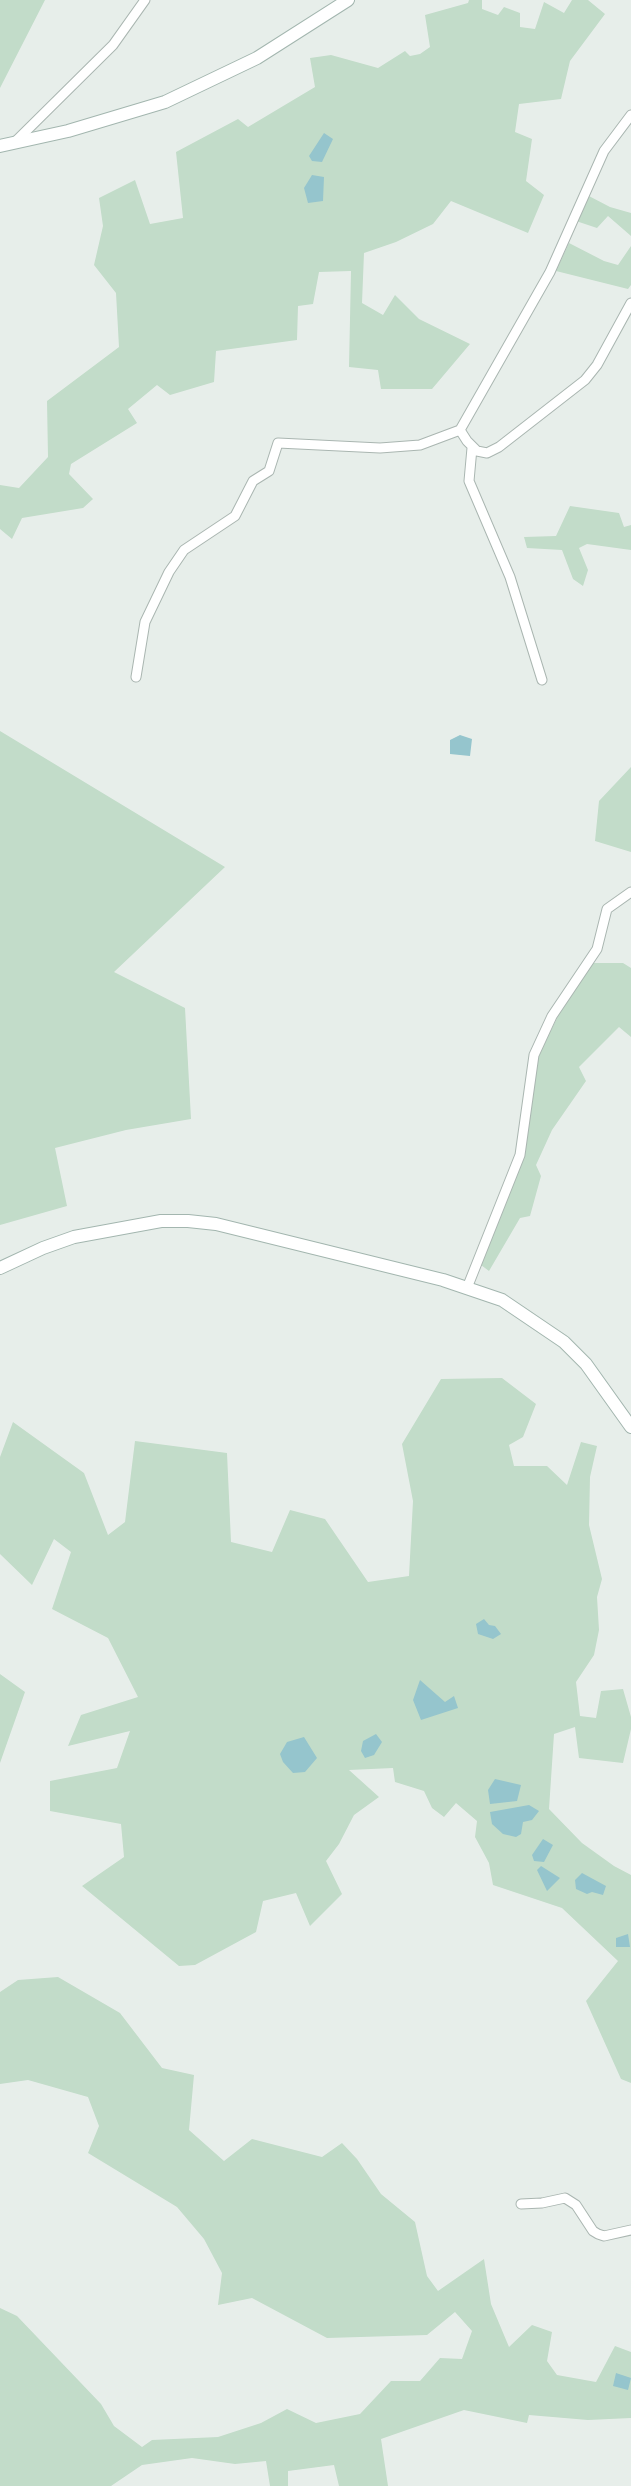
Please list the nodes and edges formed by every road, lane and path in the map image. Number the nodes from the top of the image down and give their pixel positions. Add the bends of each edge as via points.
1 (145, 0) edge
2 (348, 0) edge
3 (631, 115) edge
4 (14, 143) junction
5 (0, 146) edge
6 (631, 303) edge
7 (460, 430) junction
8 (472, 448) junction
9 (136, 678) dead end
10 (542, 680) dead end
11 (631, 892) edge
12 (0, 1268) edge
13 (467, 1288) junction
14 (631, 1427) edge
15 (520, 2204) dead end
16 (631, 2230) edge

1 - 4 street via 114,45
2 - 4 street via 257,58 165,102 68,131
3 - 7 street via 604,151 550,272
4 - 5 street
6 - 8 street via 597,365 585,380 499,447 487,453
7 - 8 street
7 - 9 street via 420,445 380,448 278,443 269,471 253,481 235,516 184,550 169,572 145,622
8 - 10 street via 470,481 510,577
11 - 13 street via 607,908 596,949 552,1016 534,1055 520,1155
12 - 13 street via 43,1248 81,1235 161,1221 188,1221 216,1224
13 - 14 street via 502,1300 564,1342 586,1364
15 - 16 street via 565,2198 576,2205 593,2231 598,2234 604,2236

